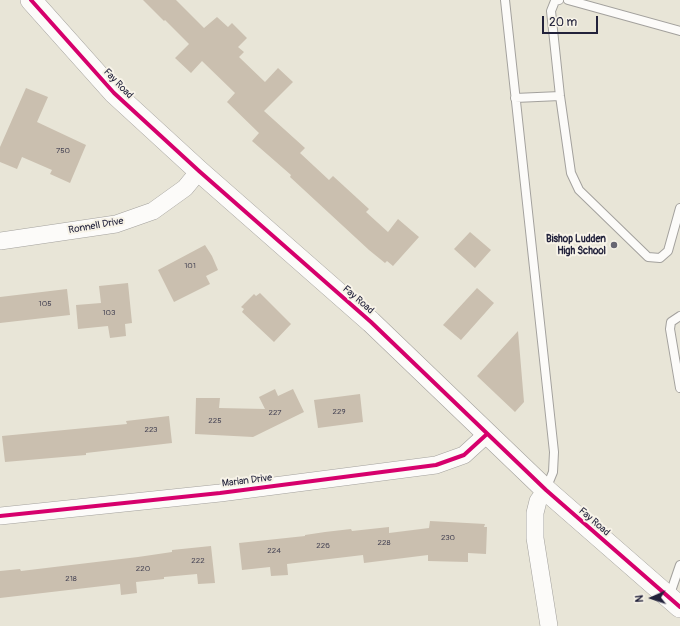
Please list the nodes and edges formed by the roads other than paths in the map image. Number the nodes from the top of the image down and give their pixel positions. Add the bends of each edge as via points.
1 (31, 0) edge
2 (504, 0) edge
3 (559, 0) edge
4 (568, 0) edge
5 (680, 31) edge
6 (560, 96) junction
7 (515, 98) junction
8 (199, 171) junction
9 (680, 208) edge
10 (0, 242) edge
11 (680, 316) edge
12 (680, 388) edge
13 (487, 434) junction
14 (546, 490) junction
15 (0, 516) edge
16 (680, 565) edge
17 (674, 602) edge
18 (549, 626) edge

1 - 8 street, Fay Road via 114,93
2 - 7 lane
3 - 6 lane via 551,10
4 - 5 lane
6 - 7 lane
6 - 9 lane via 572,173 578,190 648,257 660,258 668,251
7 - 14 lane via 554,452 553,472
8 - 10 street, Ronnell Drive via 185,188 154,211 116,224
8 - 13 street, Fay Road via 371,322
11 - 12 lane via 671,322 670,329
13 - 14 street, Fay Road
13 - 15 street, Marian Drive via 464,456 436,465 220,493
14 - 17 street, Fay Road
14 - 18 street via 538,501 535,513 535,538
16 - 17 lane

